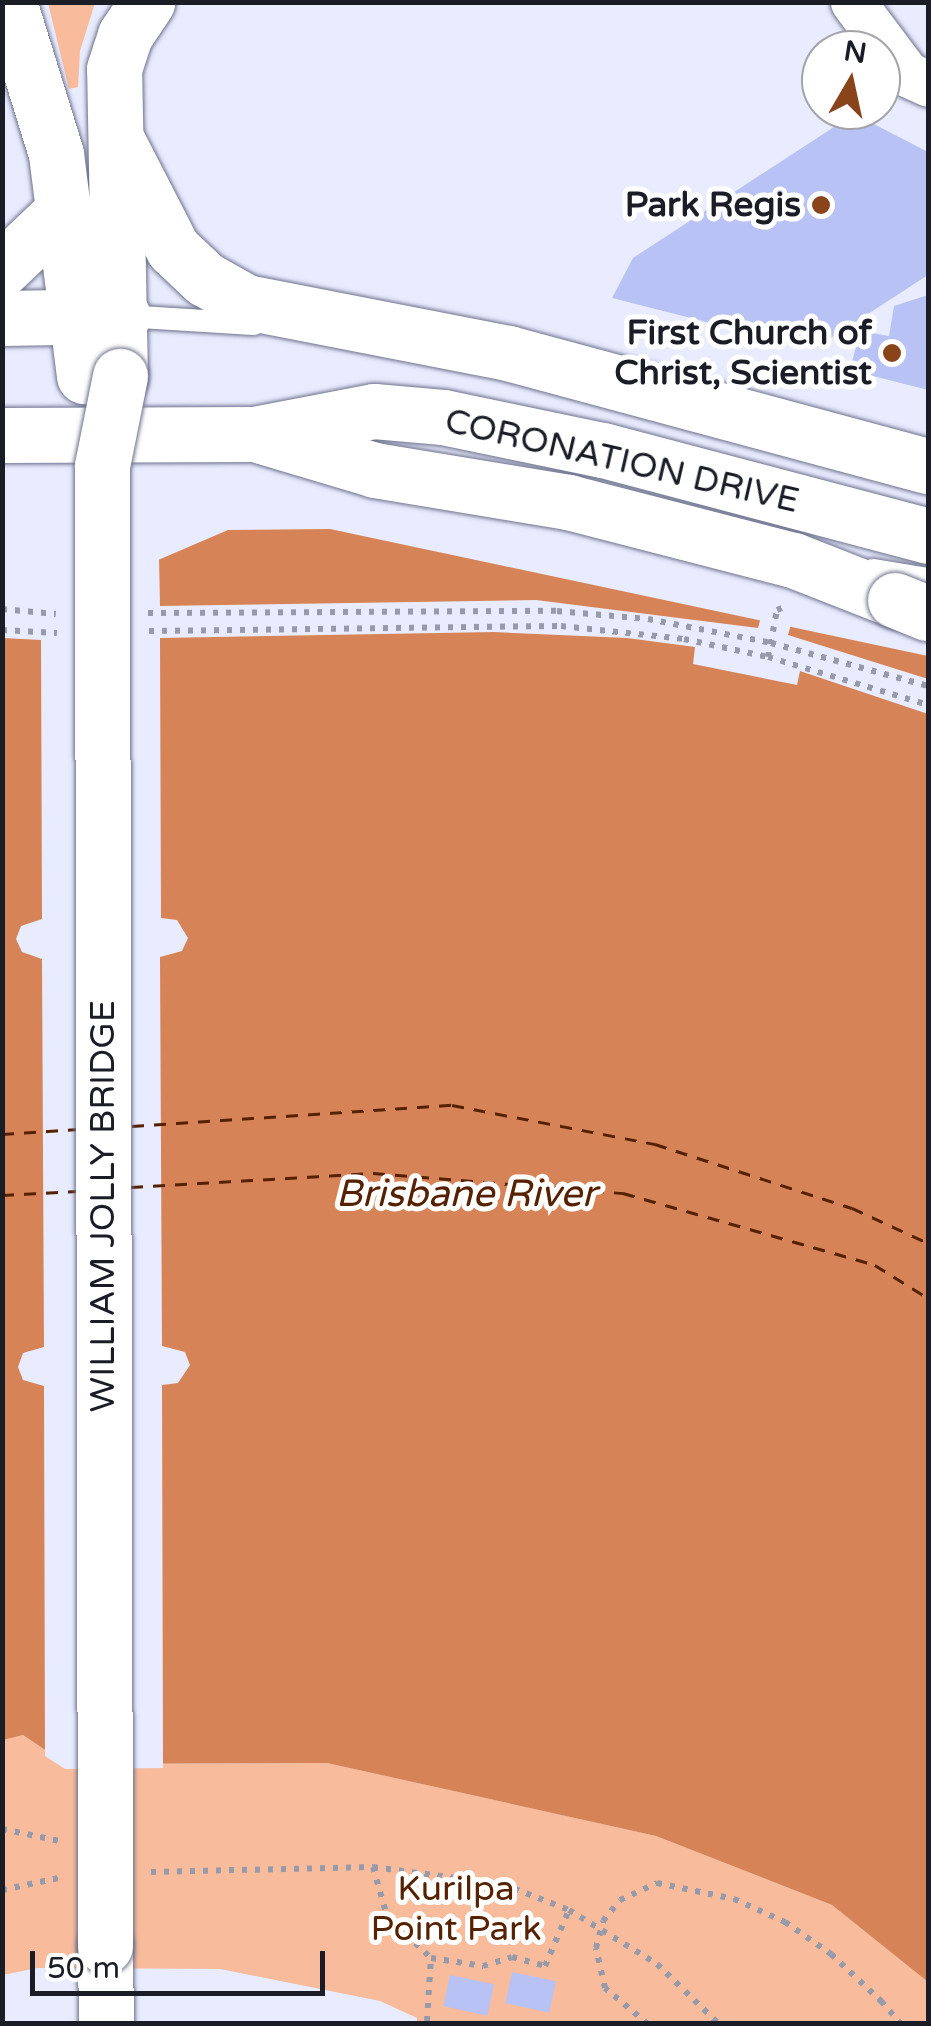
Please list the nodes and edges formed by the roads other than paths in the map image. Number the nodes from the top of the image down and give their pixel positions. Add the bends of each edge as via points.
1 (9, 2) edge
2 (146, 2) edge
3 (853, 2) edge
4 (928, 84) edge
5 (118, 142) junction
6 (65, 209) junction
7 (2, 270) edge
8 (101, 314) junction
9 (2, 318) edge
10 (313, 319) junction
11 (254, 434) junction
12 (2, 435) edge
13 (928, 466) edge
14 (928, 536) edge
15 (918, 597) edge
16 (106, 2024) edge

1 - 6 main road via 44,105
2 - 5 main road via 116,60
3 - 4 street via 907,74
5 - 8 main road
5 - 10 main road via 155,222 192,270 246,302
6 - 7 main road
6 - 8 main road
8 - 9 main road
8 - 10 lane via 265,324
8 - 16 main road, WILLIAM JOLLY BRIDGE, bridge
10 - 13 main road via 508,353
11 - 12 main road, CORONATION DRIVE
11 - 14 main road, CORONATION DRIVE via 374,411 443,417 603,450
11 - 15 main road, CORONATION DRIVE via 375,470 552,498 785,585

